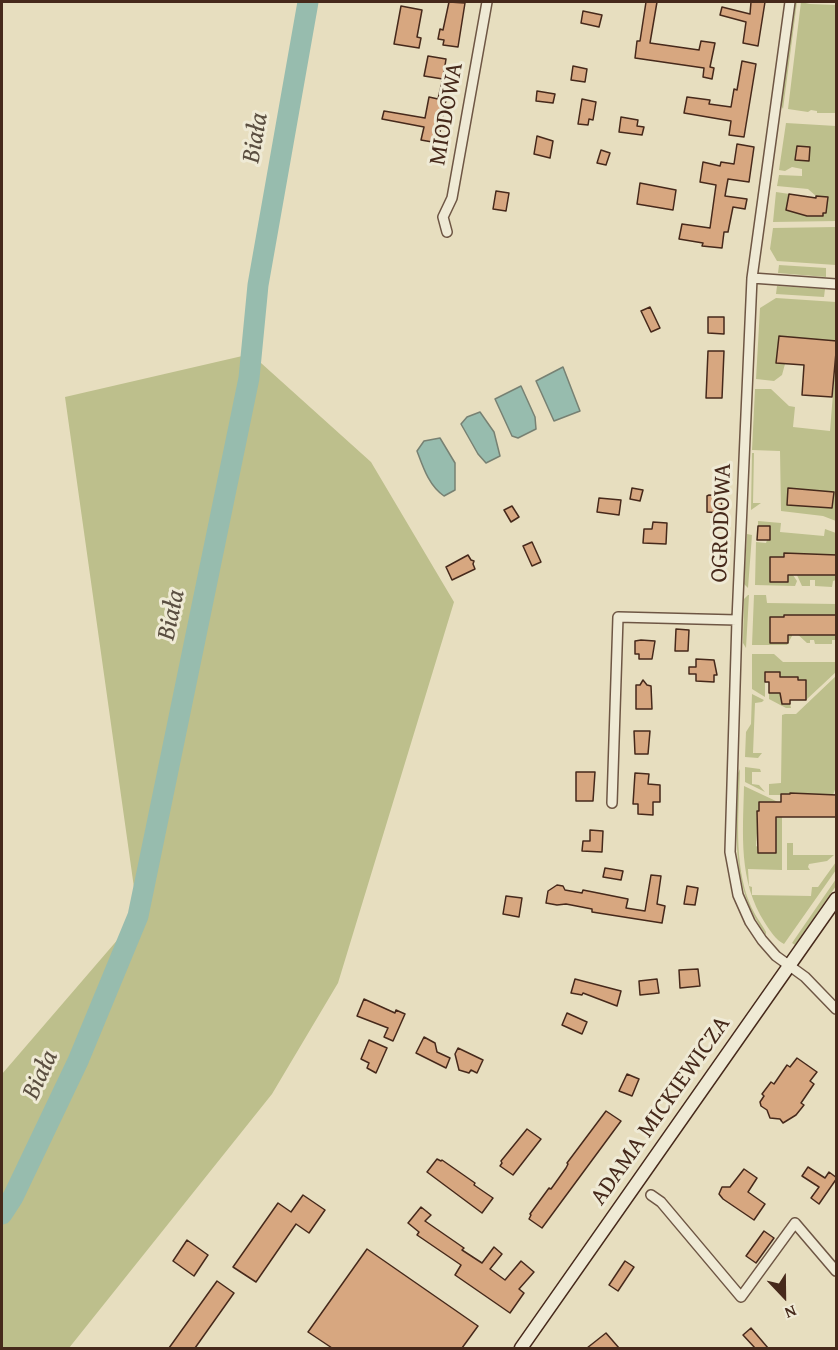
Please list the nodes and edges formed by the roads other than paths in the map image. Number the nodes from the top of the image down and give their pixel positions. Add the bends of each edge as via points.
1 (487, 2) edge
2 (790, 2) edge
3 (447, 232) dead end
4 (752, 278) junction
5 (837, 284) edge
6 (737, 620) junction
7 (612, 803) dead end
8 (837, 899) edge
9 (789, 965) junction
10 (837, 1009) edge
11 (651, 1195) dead end
12 (837, 1271) edge
13 (521, 1348) edge

1 - 3 street, MIODOWA via 452,198 443,217
2 - 4 street, OGRODOWA
4 - 5 street
4 - 6 street, OGRODOWA
6 - 7 street via 618,617
6 - 9 street, OGRODOWA via 730,852 734,879 750,922 776,956
8 - 9 main road, ADAMA MICKIEWICZA
9 - 10 street, OGRODOWA
9 - 13 main road, ADAMA MICKIEWICZA
11 - 12 street via 741,1297 795,1223

